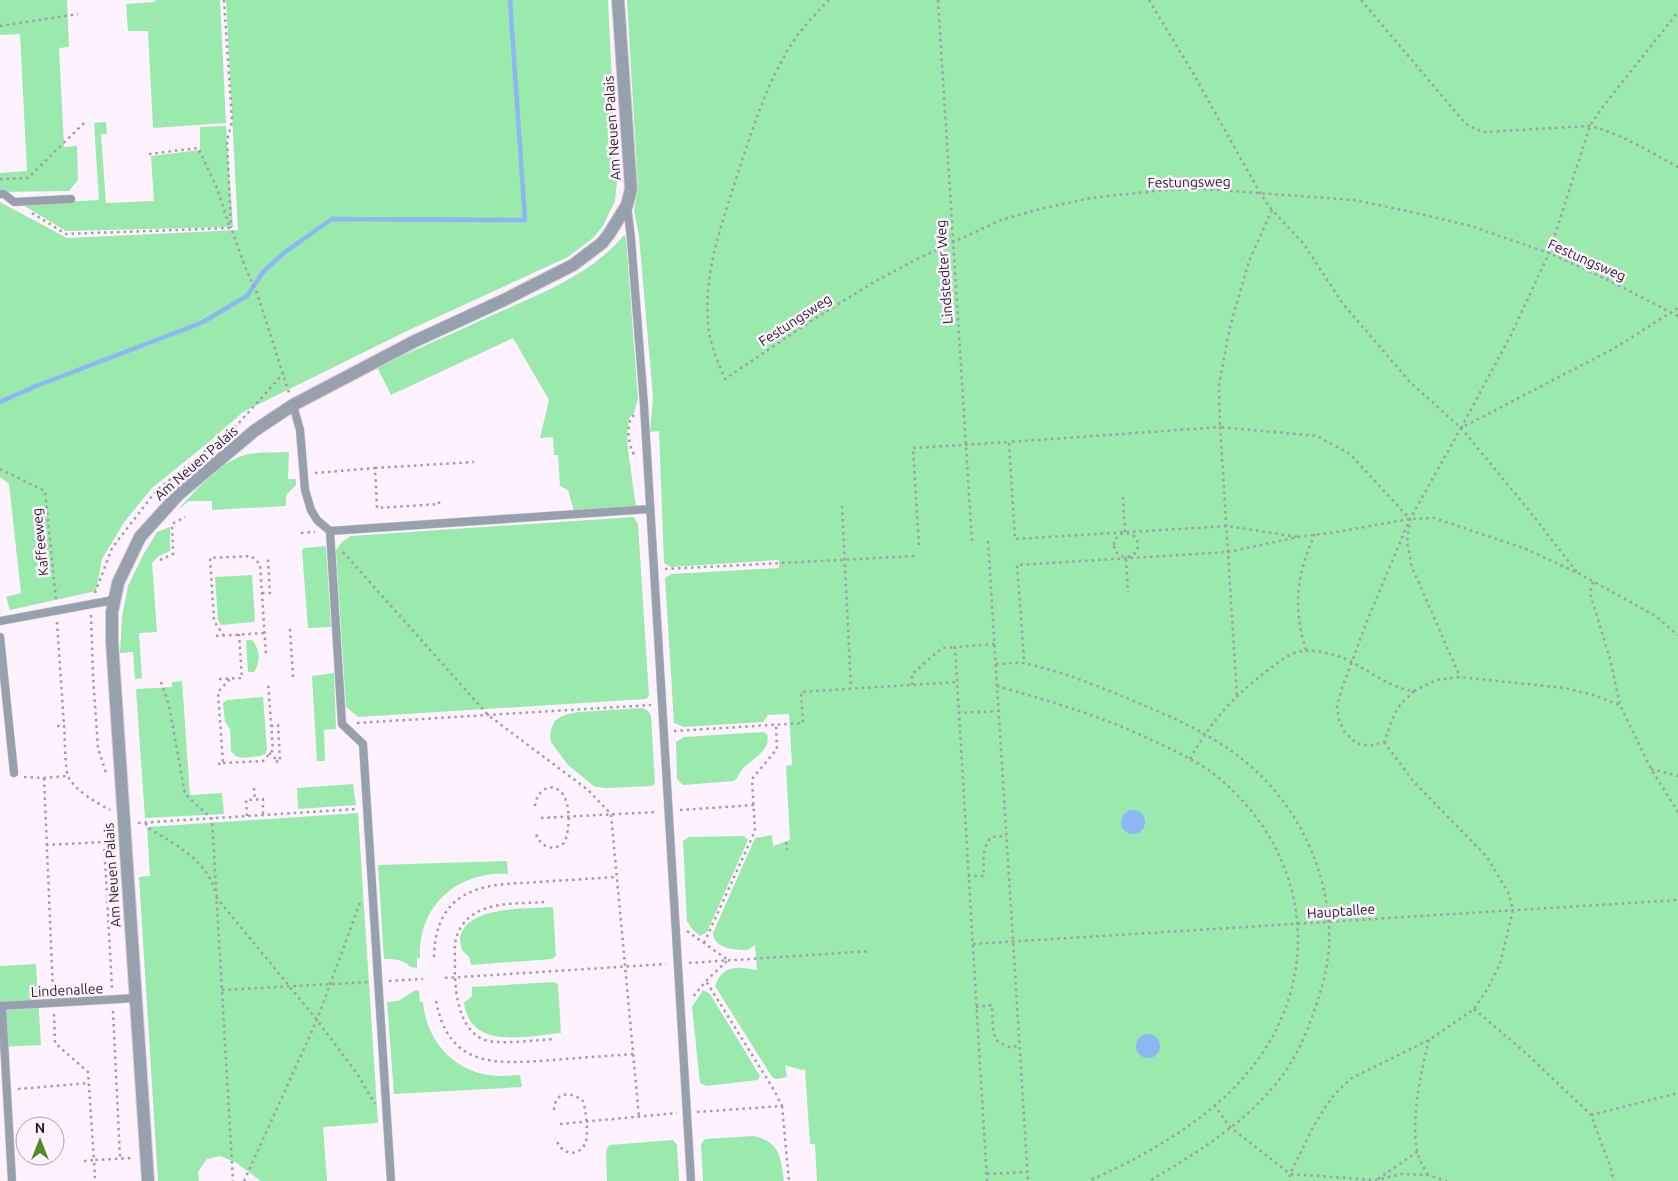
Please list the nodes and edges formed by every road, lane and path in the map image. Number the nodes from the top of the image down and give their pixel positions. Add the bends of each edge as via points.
1 (224, 0) edge
2 (618, 0) edge
3 (829, 0) edge
4 (938, 0) edge
5 (1149, 0) edge
6 (1361, 0) edge
7 (1678, 12) edge
8 (78, 14) dead end
9 (0, 26) edge
10 (84, 123) dead end
11 (1590, 126) junction
12 (148, 154) dead end
13 (1678, 167) edge
14 (0, 179) edge
15 (1260, 193) junction
16 (0, 194) edge
17 (71, 199) dead end
18 (14, 202) junction
19 (627, 205) junction
20 (1272, 210) junction
21 (231, 228) junction
22 (952, 243) junction
23 (1549, 253) junction
24 (1678, 308) edge
25 (1672, 312) junction
26 (1678, 316) edge
27 (293, 405) junction
28 (1220, 427) junction
29 (1460, 428) junction
30 (1009, 442) junction
31 (966, 444) junction
32 (474, 462) dead end
33 (374, 468) junction
34 (0, 469) edge
35 (303, 473) junction
36 (1123, 497) dead end
37 (439, 498) dead end
38 (842, 506) dead end
39 (650, 509) junction
40 (185, 517) dead end
41 (1410, 519) junction
42 (1226, 526) junction
43 (330, 531) junction
44 (1125, 532) junction
45 (301, 533) dead end
46 (1315, 534) junction
47 (1298, 537) junction
48 (988, 541) dead end
49 (972, 542) dead end
50 (919, 545) dead end
51 (343, 552) dead end
52 (1228, 552) junction
53 (916, 556) dead end
54 (1126, 559) junction
55 (160, 560) dead end
56 (845, 560) junction
57 (260, 564) junction
58 (654, 570) junction
59 (1578, 573) junction
60 (1593, 582) junction
61 (1128, 592) dead end
62 (262, 594) junction
63 (115, 598) junction
64 (92, 604) junction
65 (57, 611) junction
66 (0, 621) edge
67 (290, 629) dead end
68 (265, 633) junction
69 (239, 634) junction
70 (1678, 635) edge
71 (216, 636) dead end
72 (224, 636) junction
73 (0, 637) edge
74 (995, 644) junction
75 (955, 647) junction
76 (1306, 650) junction
77 (266, 655) dead end
78 (1024, 659) dead end
79 (1352, 663) junction
80 (996, 664) junction
81 (293, 677) dead end
82 (1460, 677) junction
83 (219, 679) dead end
84 (230, 679) junction
85 (161, 682) dead end
86 (268, 682) dead end
87 (957, 682) junction
88 (912, 685) junction
89 (997, 686) junction
90 (851, 688) junction
91 (1414, 691) junction
92 (1237, 696) junction
93 (662, 704) junction
94 (1620, 705) junction
95 (998, 711) junction
96 (958, 713) junction
97 (488, 715) junction
98 (342, 724) junction
99 (776, 725) junction
100 (57, 726) dead end
101 (64, 726) junction
102 (271, 726) junction
103 (664, 732) junction
104 (1205, 733) junction
105 (1384, 742) junction
106 (269, 753) junction
107 (1190, 758) junction
108 (223, 763) junction
109 (218, 764) dead end
110 (1650, 769) junction
111 (14, 773) joint
112 (111, 775) dead end
113 (67, 776) junction
114 (1678, 776) edge
115 (44, 778) junction
116 (254, 788) dead end
117 (255, 800) junction
118 (754, 805) junction
119 (535, 806) dead end
120 (367, 809) junction
121 (113, 811) dead end
122 (669, 811) junction
123 (1678, 812) edge
124 (611, 814) junction
125 (263, 815) junction
126 (247, 816) junction
127 (568, 816) junction
128 (212, 818) junction
129 (541, 818) dead end
130 (146, 823) junction
131 (124, 824) junction
132 (536, 834) dead end
133 (1006, 836) junction
134 (104, 842) junction
135 (786, 842) dead end
136 (46, 845) junction
137 (787, 850) dead end
138 (968, 876) junction
139 (617, 877) junction
140 (216, 897) junction
141 (373, 897) junction
142 (1678, 900) edge
143 (544, 902) dead end
144 (1513, 910) junction
145 (676, 922) junction
146 (1329, 922) junction
147 (1298, 924) junction
148 (1013, 942) junction
149 (704, 943) junction
150 (973, 944) junction
151 (870, 951) dead end
152 (434, 957) dead end
153 (728, 960) junction
154 (679, 964) junction
155 (624, 967) junction
156 (454, 977) junction
157 (445, 978) dead end
158 (422, 979) dead end
159 (706, 981) junction
160 (378, 982) junction
161 (331, 984) junction
162 (289, 987) junction
163 (222, 990) junction
164 (136, 998) junction
165 (112, 1000) junction
166 (436, 1001) dead end
167 (53, 1003) junction
168 (1, 1006) edge
169 (976, 1007) junction
170 (682, 1009) junction
171 (1474, 1010) junction
172 (318, 1020) junction
173 (554, 1039) dead end
174 (1429, 1040) junction
175 (1020, 1046) junction
176 (633, 1054) junction
177 (89, 1083) junction
178 (7, 1089) junction
179 (774, 1090) dead end
180 (1678, 1093) edge
181 (1214, 1104) junction
182 (782, 1106) dead end
183 (554, 1110) dead end
184 (387, 1112) junction
185 (1591, 1114) junction
186 (638, 1117) dead end
187 (599, 1121) dead end
188 (586, 1122) junction
189 (560, 1124) dead end
190 (1230, 1127) junction
191 (556, 1138) dead end
192 (1417, 1151) junction
193 (146, 1157) junction
194 (120, 1158) junction
195 (94, 1160) junction
196 (84, 1161) dead end
197 (1027, 1172) junction
198 (987, 1174) junction
199 (1290, 1174) junction
200 (1428, 1175) junction
201 (12, 1181) edge
202 (95, 1181) edge
203 (148, 1181) edge
204 (233, 1181) edge
205 (244, 1181) edge
206 (391, 1181) edge
207 (691, 1181) edge
208 (789, 1181) edge
209 (987, 1181) edge
210 (1028, 1181) edge
211 (1088, 1181) edge
212 (1149, 1181) edge
213 (1290, 1181) edge
214 (1375, 1181) edge
215 (1447, 1181) edge
216 (1614, 1181) edge

1 - 21 path via 232,121 227,141
2 - 19 street, Am Neuen Palais via 630,161 631,188
3 - 22 path, Festungsweg via 792,42 768,87 723,219 712,262 707,306 710,341 725,379 811,320 874,282
4 - 22 path, Lindstedter Weg
5 - 15 path
6 - 11 path via 1471,127 1484,132
7 - 11 path
8 - 9 path
10 - 14 path via 28,178
11 - 13 path via 1620,136
11 - 23 path
12 - 21 path via 198,148
15 - 20 path
15 - 22 path, Festungsweg via 1204,189 1091,198 1001,220
15 - 23 path, Festungsweg via 1354,200 1412,212 1471,226
16 - 18 lane
17 - 18 lane
18 - 21 path via 66,234
19 - 27 street, Am Neuen Palais via 602,243 573,265 415,341
19 - 39 lane
20 - 28 path via 1249,261 1230,328 1219,385
20 - 29 path via 1303,243 1343,304 1410,382
21 - 27 path via 257,293
22 - 31 path, Lindstedter Weg
23 - 25 path, Festungsweg
23 - 29 path via 1512,333
24 - 25 path
25 - 26 path, Festungsweg
25 - 29 path via 1613,349
27 - 35 lane via 300,430
27 - 63 street, Am Neuen Palais via 254,431 178,495 140,537
28 - 30 path
28 - 41 path via 1317,436 1350,454
28 - 42 path
29 - 41 path
29 - 59 path
30 - 31 path
30 - 44 path via 1015,539
31 - 49 path, Lindstedter Weg
31 - 50 path via 913,448
32 - 33 path
33 - 35 path
33 - 37 path via 377,508 439,504
34 - 65 path, Kaffeeweg via 45,491
35 - 43 lane via 311,510
36 - 44 path
38 - 56 path
39 - 43 lane
39 - 58 lane
40 - 55 path via 172,524 173,554
41 - 46 path
41 - 59 path via 1434,518 1476,531
41 - 79 path
41 - 82 path via 1407,543 1412,567
42 - 44 path
42 - 47 path
42 - 52 path
43 - 45 path
43 - 98 lane
44 - 54 path via 1115,539 1114,546 1115,552
44 - 54 path via 1132,534 1139,544 1137,551
46 - 47 path
46 - 76 path via 1299,583 1298,617
47 - 52 path
48 - 74 path
51 - 97 path
52 - 54 path
52 - 92 path
53 - 56 path
54 - 61 path
54 - 78 path via 1017,565
56 - 58 path
56 - 90 path
57 - 62 path
57 - 62 path via 268,559 270,593
57 - 72 path via 251,556 210,558 214,621
58 - 93 lane
59 - 60 path
60 - 70 path via 1654,615
60 - 94 path via 1590,594
62 - 68 path
63 - 64 lane
63 - 131 street, Am Neuen Palais via 112,642
64 - 65 lane
64 - 112 path via 98,748 106,775
65 - 66 lane
65 - 101 path
67 - 81 path
68 - 69 path
68 - 77 path
69 - 72 path
69 - 84 path via 242,678
71 - 72 path
73 - 111 lane
74 - 75 path
74 - 80 path
75 - 87 path
75 - 88 path via 942,648 912,674
76 - 79 path via 1339,656
76 - 92 path via 1282,659
79 - 91 path via 1385,682
79 - 105 path via 1337,707 1339,720 1344,731 1356,743 1369,746
80 - 89 path
80 - 104 path via 1024,663 1057,672 1128,698
82 - 91 path via 1436,680
82 - 94 path via 1565,688
83 - 84 path
84 - 108 path via 218,692
85 - 128 path via 169,705 185,794
86 - 102 path
87 - 88 path
87 - 96 path
88 - 90 path
89 - 95 path
89 - 107 path via 1102,718
90 - 99 path via 801,692 803,723
91 - 105 path via 1395,713
92 - 104 path
93 - 97 path
93 - 103 lane
94 - 110 path
95 - 96 path
95 - 133 path
96 - 138 path
97 - 98 path
97 - 124 path via 588,790
98 - 120 lane via 363,744
99 - 103 path
99 - 118 path via 777,749 752,778
100 - 101 path
101 - 113 path
102 - 106 path via 273,750
102 - 106 path via 278,725 280,760 277,762
103 - 122 lane
104 - 107 path
104 - 146 path via 1256,771 1292,814 1317,868
105 - 144 path via 1414,782 1487,857 1509,894
106 - 108 path via 263,761
107 - 147 path via 1233,790 1264,827 1288,876
108 - 109 path
110 - 114 path
110 - 123 path
111 - 115 path via 28,778
113 - 115 path
113 - 121 path via 93,800
115 - 136 path
116 - 117 path
117 - 125 path via 263,799
117 - 126 path via 246,800
118 - 122 path
118 - 149 path via 754,831
119 - 127 path via 542,790 553,788 566,800
120 - 125 path
120 - 141 lane
122 - 124 path
122 - 145 lane
124 - 127 path
124 - 139 path
125 - 126 path
126 - 128 path
127 - 129 path
127 - 132 path via 567,835 561,845 545,846
128 - 130 path
128 - 140 path
130 - 131 path
130 - 140 path via 147,827 204,868 212,880
131 - 134 path via 114,825
131 - 164 street, Am Neuen Palais
133 - 138 path via 991,838 986,844 984,876
133 - 148 path
134 - 136 path
134 - 165 path
135 - 137 path
136 - 167 path
138 - 150 path
139 - 152 path via 505,884 474,890 455,902 443,917 436,935
139 - 155 path
140 - 162 path
140 - 163 path
141 - 160 lane
141 - 161 path via 361,898
142 - 144 path, Hauptallee
143 - 156 path via 498,905 470,916 455,941
144 - 146 path, Hauptallee
144 - 171 path via 1500,964
145 - 149 path
145 - 154 lane
146 - 147 path, Hauptallee
146 - 190 path via 1326,972 1302,1044 1275,1085
147 - 148 path, Hauptallee
147 - 181 path via 1294,976 1281,1019 1243,1079
148 - 150 path, Hauptallee
148 - 175 path
149 - 153 path
150 - 169 path
151 - 153 path
153 - 154 path
153 - 159 path
154 - 155 path
154 - 170 lane
155 - 156 path
155 - 176 path
156 - 157 path
156 - 173 path via 463,1020 484,1040
158 - 160 path
159 - 170 path
159 - 179 path
160 - 161 path
160 - 184 lane
161 - 162 path
161 - 172 path
162 - 163 path
162 - 172 path
163 - 204 path
164 - 165 lane, Lindenallee
164 - 193 street, Am Neuen Palais
165 - 167 lane, Lindenallee
165 - 194 path
166 - 176 path via 440,1020 450,1038 464,1050 485,1060 510,1063
167 - 168 lane, Lindenallee
167 - 177 path via 55,1043 88,1072
168 - 178 lane
169 - 175 path via 992,1005 996,1040 1008,1047
169 - 198 path
170 - 207 lane
171 - 174 path
171 - 185 path via 1528,1054
172 - 184 path via 358,1075 374,1104
172 - 205 path
174 - 192 path via 1419,1089
174 - 199 path via 1341,1086 1317,1120
175 - 197 path
176 - 186 path
177 - 178 path
177 - 195 path
178 - 201 lane
180 - 185 path
181 - 190 path
181 - 211 path via 1144,1154
182 - 208 path
183 - 188 path via 559,1098 574,1094 583,1101
184 - 206 lane
185 - 216 path
187 - 188 path
188 - 189 path
188 - 191 path via 586,1141 581,1150 565,1151
190 - 199 path
190 - 212 path
192 - 200 path
192 - 214 path
193 - 194 path
193 - 203 street, Am Neuen Palais
194 - 195 path
195 - 196 path
195 - 202 path
197 - 198 path
197 - 210 path
198 - 209 path
199 - 213 path
199 - 214 path
200 - 214 path via 1402,1174
200 - 215 path

